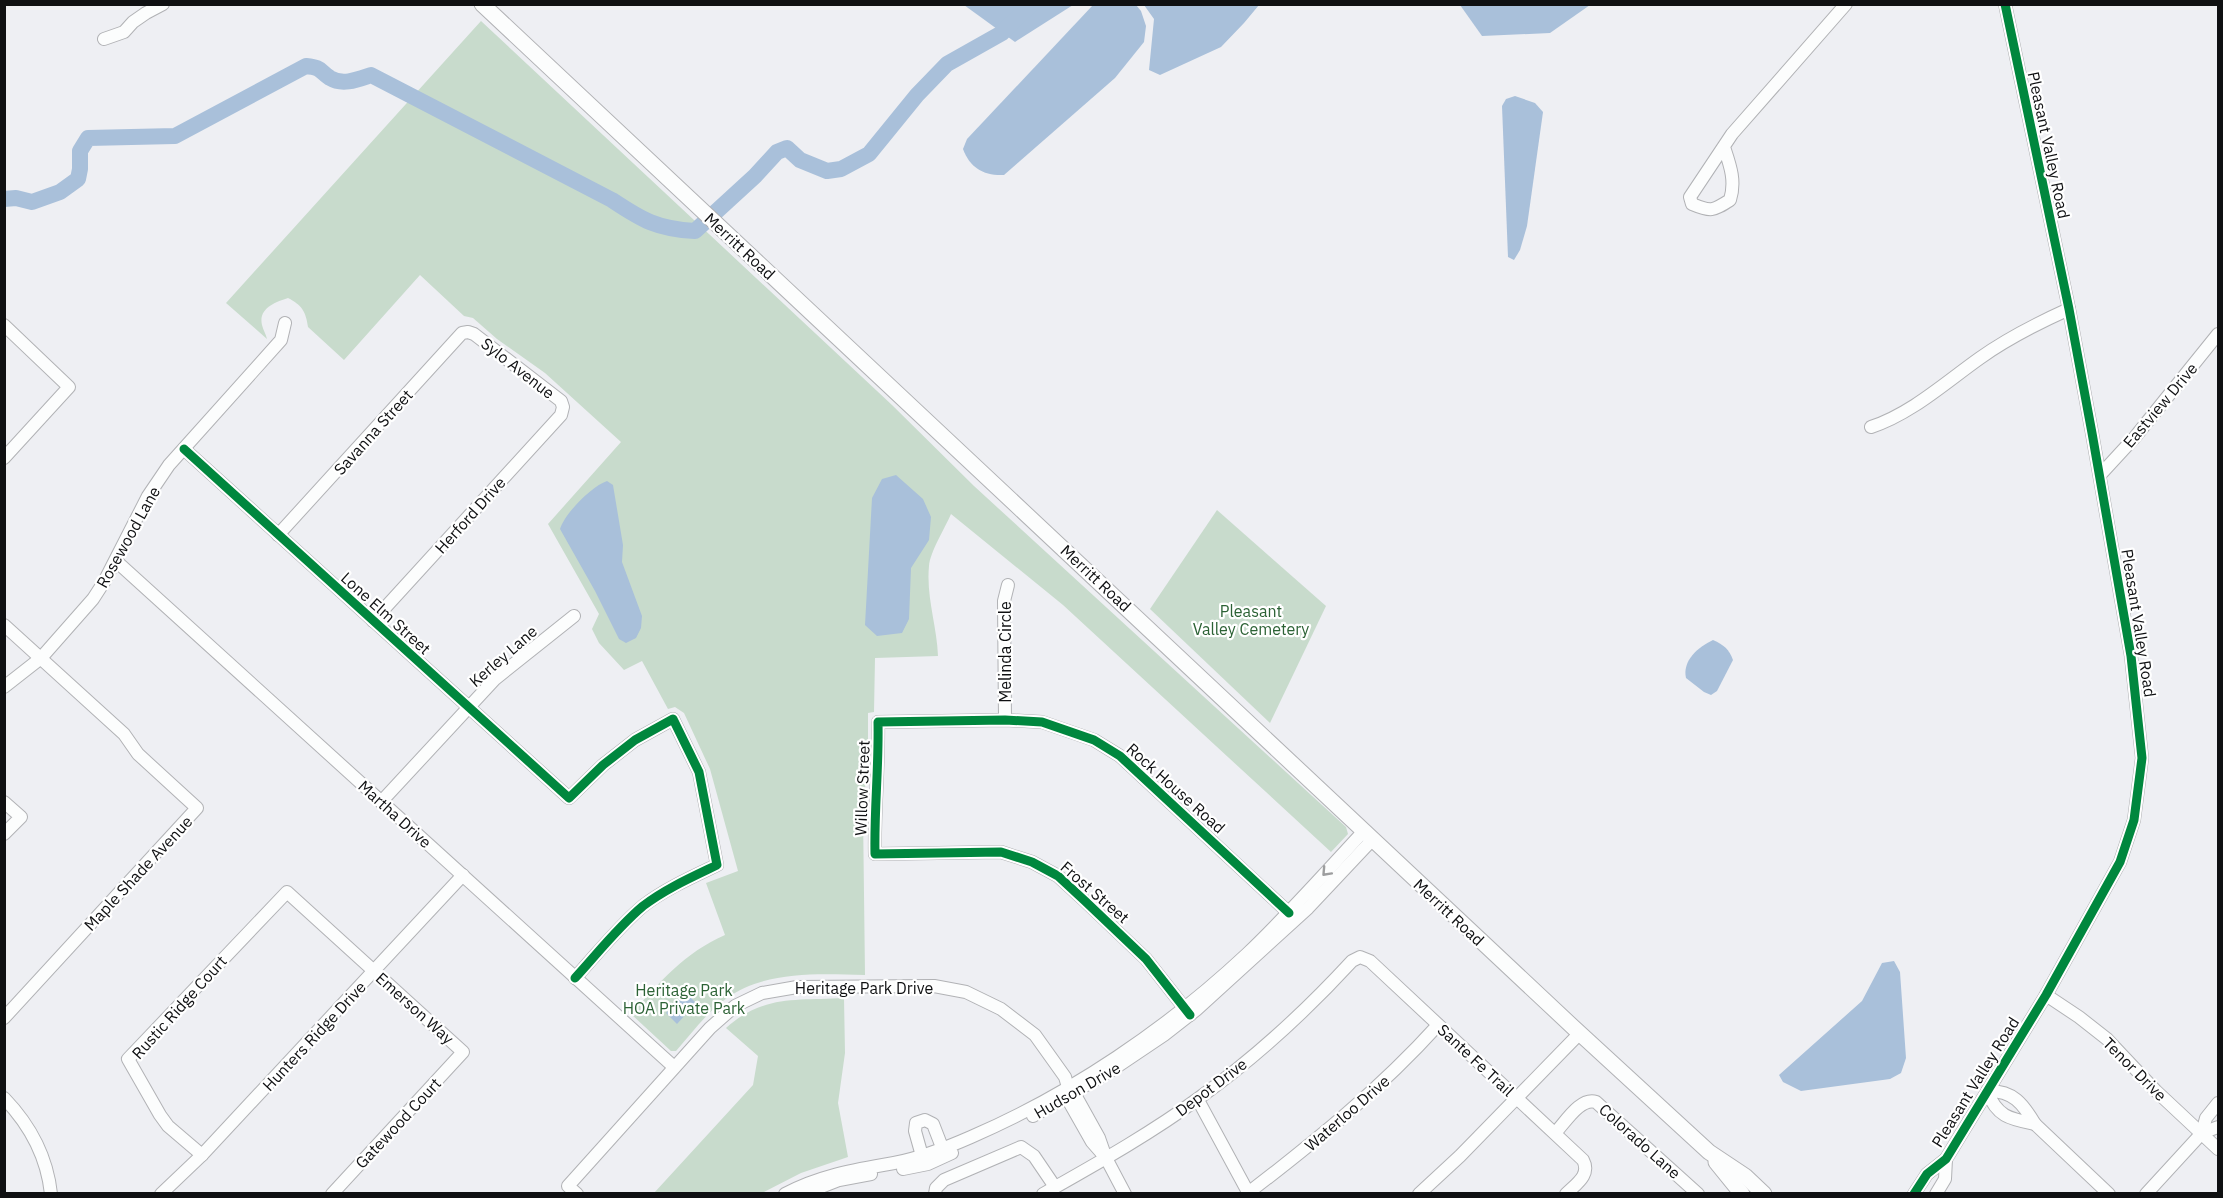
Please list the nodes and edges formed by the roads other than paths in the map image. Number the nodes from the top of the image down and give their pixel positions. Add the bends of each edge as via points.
1 (163, 4) edge
2 (482, 4) edge
3 (1846, 4) edge
4 (2005, 4) edge
5 (104, 39) dead end
6 (1724, 147) junction
7 (2068, 309) junction
8 (285, 323) dead end
9 (4, 325) edge
10 (468, 332) joint
11 (2218, 334) edge
12 (564, 407) joint
13 (1871, 427) dead end
14 (184, 449) junction
15 (4, 458) edge
16 (2100, 475) junction
17 (278, 535) junction
18 (116, 561) junction
19 (1008, 585) dead end
20 (573, 616) dead end
21 (373, 621) junction
22 (4, 625) edge
23 (41, 658) junction
24 (4, 687) edge
25 (468, 707) junction
26 (1005, 720) junction
27 (878, 722) joint
28 (4, 802) edge
29 (381, 802) junction
30 (4, 834) edge
31 (1367, 836) junction
32 (875, 854) joint
33 (463, 875) junction
34 (286, 892) joint
35 (1289, 913) junction
36 (1360, 957) joint
37 (375, 971) junction
38 (575, 978) junction
39 (2046, 995) junction
40 (1188, 1011) junction
41 (4, 1018) edge
42 (1438, 1025) junction
43 (1577, 1030) junction
44 (463, 1052) joint
45 (674, 1067) junction
46 (1987, 1091) junction
47 (1069, 1093) junction
48 (1516, 1097) junction
49 (4, 1098) edge
50 (1198, 1100) junction
51 (2218, 1103) edge
52 (2035, 1124) junction
53 (2218, 1127) edge
54 (2202, 1133) junction
55 (1555, 1134) junction
56 (2218, 1149) edge
57 (1709, 1152) junction
58 (944, 1153) junction
59 (202, 1155) junction
60 (1106, 1158) junction
61 (1946, 1159) junction
62 (924, 1160) junction
63 (1049, 1190) edge
64 (935, 1191) edge
65 (1248, 1193) edge
66 (51, 1194) edge
67 (161, 1194) edge
68 (332, 1194) edge
69 (577, 1194) edge
70 (785, 1194) edge
71 (803, 1194) edge
72 (1125, 1194) edge
73 (1419, 1194) edge
74 (1566, 1194) edge
75 (1698, 1194) edge
76 (1742, 1194) edge
77 (1764, 1194) edge
78 (1914, 1194) edge
79 (1936, 1194) edge
80 (2109, 1194) edge
81 (2146, 1194) edge

1 - 5 street via 124,32
2 - 31 main road, Merritt Road
3 - 6 street
4 - 7 street, Pleasant Valley Road
6 - 6 street via 1734,187 1730,200 1706,210 1692,204 1690,197
7 - 13 street via 2015,335 1914,404
7 - 16 street, Pleasant Valley Road
8 - 14 street, Rosewood Lane via 281,340
9 - 15 street via 69,387
10 - 12 street, Sylo Avenue
10 - 17 street, Savanna Street via 462,333
11 - 16 street, Eastview Drive
12 - 21 street, Herford Drive
14 - 17 street, Lone Elm Street
14 - 18 street, Rosewood Lane via 148,496
16 - 39 street, Pleasant Valley Road via 2131,656 2142,758 2134,820 2120,862
17 - 21 street, Lone Elm Street
18 - 23 street, Rosewood Lane via 105,582
18 - 29 street, Martha Drive
19 - 26 street, Melinda Circle via 1004,601
20 - 25 street, Kerley Lane via 495,679
21 - 25 street, Lone Elm Street
22 - 23 street
23 - 24 street, Rosewood Lane
23 - 41 street, Maple Shade Avenue via 197,808
25 - 29 street, Kerley Lane
25 - 38 street, Lone Elm Street via 569,798 603,765 673,719 699,772 717,865 644,906
26 - 27 street, Rock House Road
26 - 35 street, Rock House Road via 1042,722 1069,730 1120,756
27 - 32 street, Willow Street
28 - 30 street via 21,817
29 - 33 street, Martha Drive
31 -> 35 street, Hudson Drive
31 - 40 street, Hudson Drive via 1308,908
31 - 43 main road, Merritt Road
32 - 40 street, Frost Street via 1001,852 1032,862 1058,876 1146,959
33 - 37 street, Hunters Ridge Drive
33 - 38 street, Martha Drive
34 - 37 street, Emerson Way
34 - 59 street, Rustic Ridge Court via 128,1059 160,1115
35 - 40 street, Hudson Drive
36 - 42 street, Sante Fe Trail via 1370,961
36 - 50 street, Depot Drive via 1300,1015
37 - 44 street, Emerson Way
37 - 59 street, Hunters Ridge Drive
38 - 45 street, Martha Drive
39 - 46 street, Pleasant Valley Road
39 - 54 street, Tenor Drive via 2107,1039
40 - 47 street, Hudson Drive
42 - 48 street, Sante Fe Trail
42 - 65 street, Waterloo Drive via 1350,1113
43 - 48 street via 1525,1081
43 - 57 main road, Merritt Road
44 - 68 street, Gatewood Court
45 - 47 street, Heritage Park Drive via 735,1006 762,993 797,987 934,986 966,992 1000,1009 1035,1035 1065,1077
45 - 69 street, Heritage Park Drive via 568,1186
46 - 52 street via 1999,1112
46 - 52 street via 2001,1091 2016,1098
46 - 61 street, Pleasant Valley Road
47 - 58 street, Hudson Drive
47 - 60 street, Heritage Park Drive via 1092,1142
48 - 55 street, Sante Fe Trail
48 - 73 street
49 - 66 street via 19,1113 39,1145
50 - 60 street, Depot Drive
50 - 65 street
51 - 54 street via 2206,1118
52 - 80 street
53 - 54 street
54 - 56 street, Tenor Drive
54 - 81 street
55 - 74 street, Sante Fe Trail via 1583,1160 1586,1169 1582,1179
55 - 75 street, Colorado Lane via 1581,1105 1596,1102
57 - 76 main road, Merritt Road
57 - 77 main road, Merritt Road
58 - 62 street, Hudson Drive
58 - 62 street via 933,1124 925,1120 916,1123
59 - 67 street, Hunters Ridge Drive
60 - 63 street, Depot Drive
60 - 72 street, Heritage Park Drive
61 - 78 street, Pleasant Valley Road via 1927,1174
61 - 79 street, Pleasant Valley Road via 1945,1179
62 - 70 street, Hudson Drive via 851,1169 807,1182
62 - 71 street, Hudson Drive via 840,1180
63 - 64 street via 1034,1156 1021,1147 944,1180

